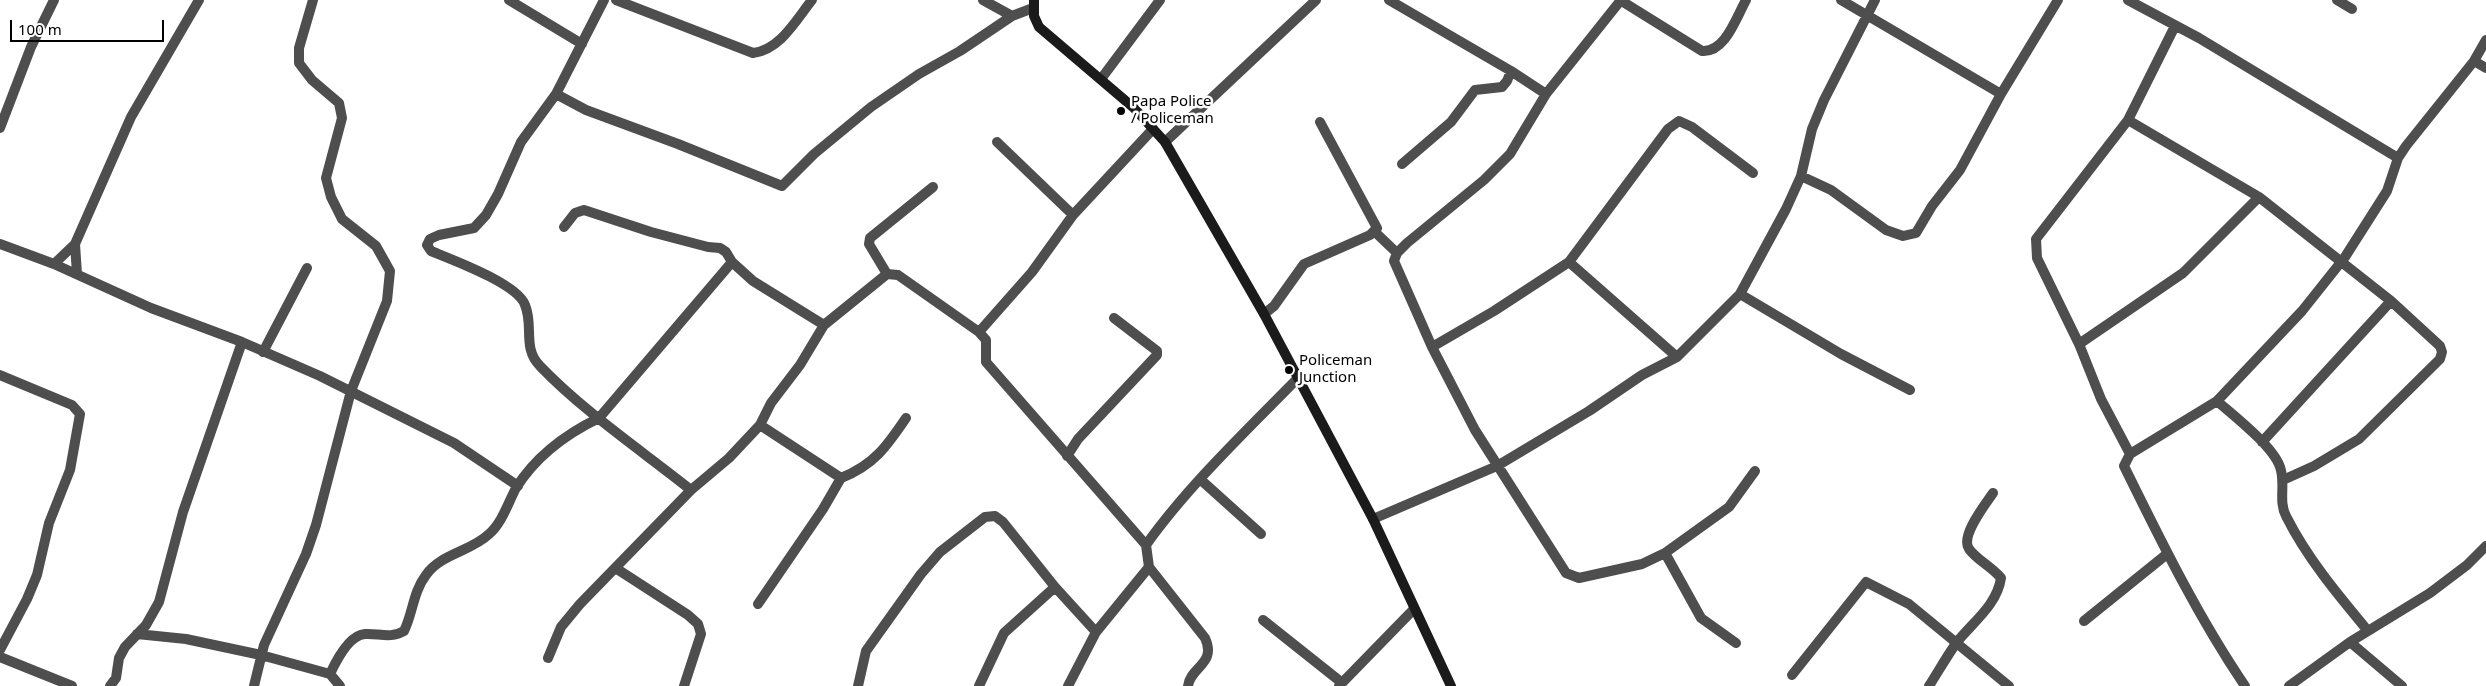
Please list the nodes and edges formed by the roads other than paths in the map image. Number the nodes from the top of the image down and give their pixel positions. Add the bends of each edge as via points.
1 (54, 0) edge
2 (199, 0) edge
3 (313, 0) edge
4 (509, 0) edge
5 (604, 0) edge
6 (616, 0) edge
7 (812, 0) edge
8 (984, 0) edge
9 (1160, 0) edge
10 (1316, 0) edge
11 (1389, 0) edge
12 (1621, 0) edge
13 (1746, 0) edge
14 (1841, 0) edge
15 (1875, 0) edge
16 (2058, 0) edge
17 (2128, 0) edge
18 (2338, 0) edge
19 (1033, 4) edge
20 (2352, 9) dead end
21 (1012, 16) junction
22 (1866, 16) junction
23 (2175, 26) junction
24 (2486, 40) edge
25 (582, 44) junction
26 (2474, 61) junction
27 (2486, 68) edge
28 (1511, 71) junction
29 (1101, 79) junction
30 (556, 94) junction
31 (1546, 94) junction
32 (2001, 94) junction
33 (2128, 120) junction
34 (1320, 122) dead end
35 (0, 128) edge
36 (1153, 129) junction
37 (996, 142) dead end
38 (1165, 142) junction
39 (2398, 158) junction
40 (1402, 164) dead end
41 (1753, 173) dead end
42 (1801, 176) junction
43 (933, 187) dead end
44 (2258, 197) junction
45 (1073, 215) junction
46 (564, 227) dead end
47 (1375, 232) junction
48 (0, 244) edge
49 (75, 244) junction
50 (1397, 253) junction
51 (732, 262) junction
52 (1569, 262) junction
53 (2341, 263) junction
54 (54, 264) junction
55 (307, 268) dead end
56 (77, 274) junction
57 (887, 274) junction
58 (1740, 294) junction
59 (2391, 301) junction
60 (1264, 314) junction
61 (1114, 318) dead end
62 (824, 325) junction
63 (979, 332) junction
64 (242, 342) junction
65 (2079, 344) junction
66 (1432, 347) junction
67 (263, 352) junction
68 (1677, 356) junction
69 (0, 375) edge
70 (1298, 378) junction
71 (1910, 390) dead end
72 (351, 391) junction
73 (2217, 401) junction
74 (599, 418) junction
75 (906, 418) dead end
76 (760, 425) junction
77 (2262, 442) junction
78 (2130, 454) junction
79 (1067, 456) junction
80 (1497, 466) junction
81 (1756, 471) dead end
82 (841, 478) junction
83 (1201, 480) junction
84 (2283, 480) junction
85 (518, 486) junction
86 (691, 490) junction
87 (1992, 493) dead end
88 (1373, 519) junction
89 (1261, 534) dead end
90 (1146, 545) junction
91 (2486, 546) edge
92 (1665, 553) junction
93 (2168, 554) junction
94 (1149, 567) junction
95 (617, 568) junction
96 (1055, 588) junction
97 (758, 604) dead end
98 (1414, 609) junction
99 (1263, 620) dead end
100 (2084, 622) dead end
101 (2368, 631) junction
102 (1096, 632) junction
103 (137, 634) junction
104 (2350, 642) junction
105 (1736, 643) dead end
106 (1956, 644) junction
107 (0, 650) edge
108 (260, 655) junction
109 (0, 657) edge
110 (548, 658) dead end
111 (330, 674) junction
112 (1792, 675) dead end
113 (1340, 684) edge
114 (72, 686) edge
115 (110, 686) edge
116 (254, 686) edge
117 (340, 686) edge
118 (684, 686) edge
119 (858, 686) edge
120 (979, 686) edge
121 (1068, 686) edge
122 (1187, 686) edge
123 (1451, 686) edge
124 (1929, 686) edge
125 (2009, 686) edge
126 (2246, 686) edge
127 (2289, 686) edge
128 (2402, 686) edge

1 - 35 street via 31,47
2 - 49 street via 131,117
3 - 72 street via 299,48 299,63 312,80 339,104 342,118 326,178 331,197 342,218 376,246 390,271 387,301
4 - 25 street
5 - 25 street
6 - 7 street via 753,53 764,52 775,45
8 - 21 street
9 - 29 street
10 - 38 street
11 - 28 street
12 - 13 street via 1702,51 1711,52 1719,47
12 - 31 street
14 - 22 street
15 - 22 street
16 - 32 street
17 - 23 street
18 - 20 street
19 - 21 street
19 - 29 street via 1039,27
21 - 30 street via 871,108 814,154 782,186 586,110
22 - 32 street
22 - 42 street via 1812,129
23 - 33 street
23 - 39 street
24 - 26 street
25 - 30 street
26 - 27 street
26 - 39 street
28 - 31 street
28 - 40 street via 1502,87 1475,90 1470,94 1451,122
29 - 36 street
30 - 74 street via 521,142 486,215 474,228 439,235 430,239 427,245 431,251 479,271 519,293 526,306 532,356
31 - 50 street via 1510,154
32 - 42 street via 1960,170 1916,233 1903,236 1886,230 1831,190
33 - 44 street
33 - 65 street via 2036,239 2037,258
34 - 47 street via 1377,228
36 - 38 street
36 - 45 street
37 - 45 street
38 - 60 street
39 - 53 street via 2386,191
41 - 52 street via 1692,127 1679,121 1668,129
42 - 58 street
43 - 57 street via 870,238 869,244
44 - 53 street
44 - 65 street via 2183,273
45 - 63 street via 1032,272
46 - 51 street via 575,213 584,210 651,232 720,248
47 - 50 street
47 - 60 street via 1304,264 1274,306
48 - 54 street
49 - 54 street
49 - 56 street
50 - 66 street via 1394,261
51 - 62 street via 753,281
51 - 74 street
52 - 66 street via 1494,312
52 - 68 street
53 - 59 street
53 - 73 street via 2302,311
54 - 56 street
55 - 67 street
56 - 64 street via 151,308
57 - 62 street
57 - 63 street via 898,275
58 - 68 street
58 - 71 street via 1841,354
59 - 77 street
59 - 84 street via 2440,346 2440,359 2359,439
60 - 70 street
61 - 79 street via 1157,350 1157,356 1078,439
62 - 76 street
63 - 79 street via 986,340 986,362
64 - 67 street
64 - 103 street via 183,512 159,602 154,614
65 - 78 street via 2101,400
66 - 80 street
67 - 72 street
68 - 80 street
69 - 107 street via 72,405 80,414 70,470 49,523 36,575
70 - 83 street
70 - 88 street
72 - 85 street via 454,443
72 - 108 street via 316,525
73 - 77 street
73 - 78 street
74 - 85 street via 571,432 530,469
74 - 86 street
75 - 82 street via 888,445 862,470
76 - 82 street
76 - 86 street via 729,458
77 - 84 street via 2280,466
78 - 93 street via 2124,466
79 - 90 street
80 - 88 street
80 - 92 street via 1566,573 1579,578 1642,564
81 - 92 street via 1729,506
82 - 97 street
83 - 89 street
83 - 90 street
84 - 101 street via 2284,513 2296,536
85 - 111 street via 490,534 426,573 415,594 404,631 353,639
86 - 95 street
87 - 106 street via 1971,527 1967,541 1969,549 2001,578 2000,589
88 - 98 street
90 - 94 street
91 - 101 street via 2430,593
92 - 105 street via 1701,618
93 - 100 street
93 - 126 street via 2227,659
94 - 102 street
94 - 122 street via 1205,638 1209,648 1208,655
95 - 110 street via 561,627
95 - 118 street via 698,624 701,634
96 - 102 street
96 - 119 street via 1003,522 995,516 985,517 940,552 881,626 866,650
96 - 120 street via 1004,633
98 - 113 street
98 - 123 street
99 - 113 street
101 - 104 street
102 - 121 street
103 - 108 street via 186,639
103 - 115 street via 122,652 116,678
104 - 127 street
104 - 128 street
106 - 112 street via 1909,604 1866,582
106 - 124 street
106 - 125 street
108 - 111 street
108 - 116 street
109 - 114 street
111 - 117 street

